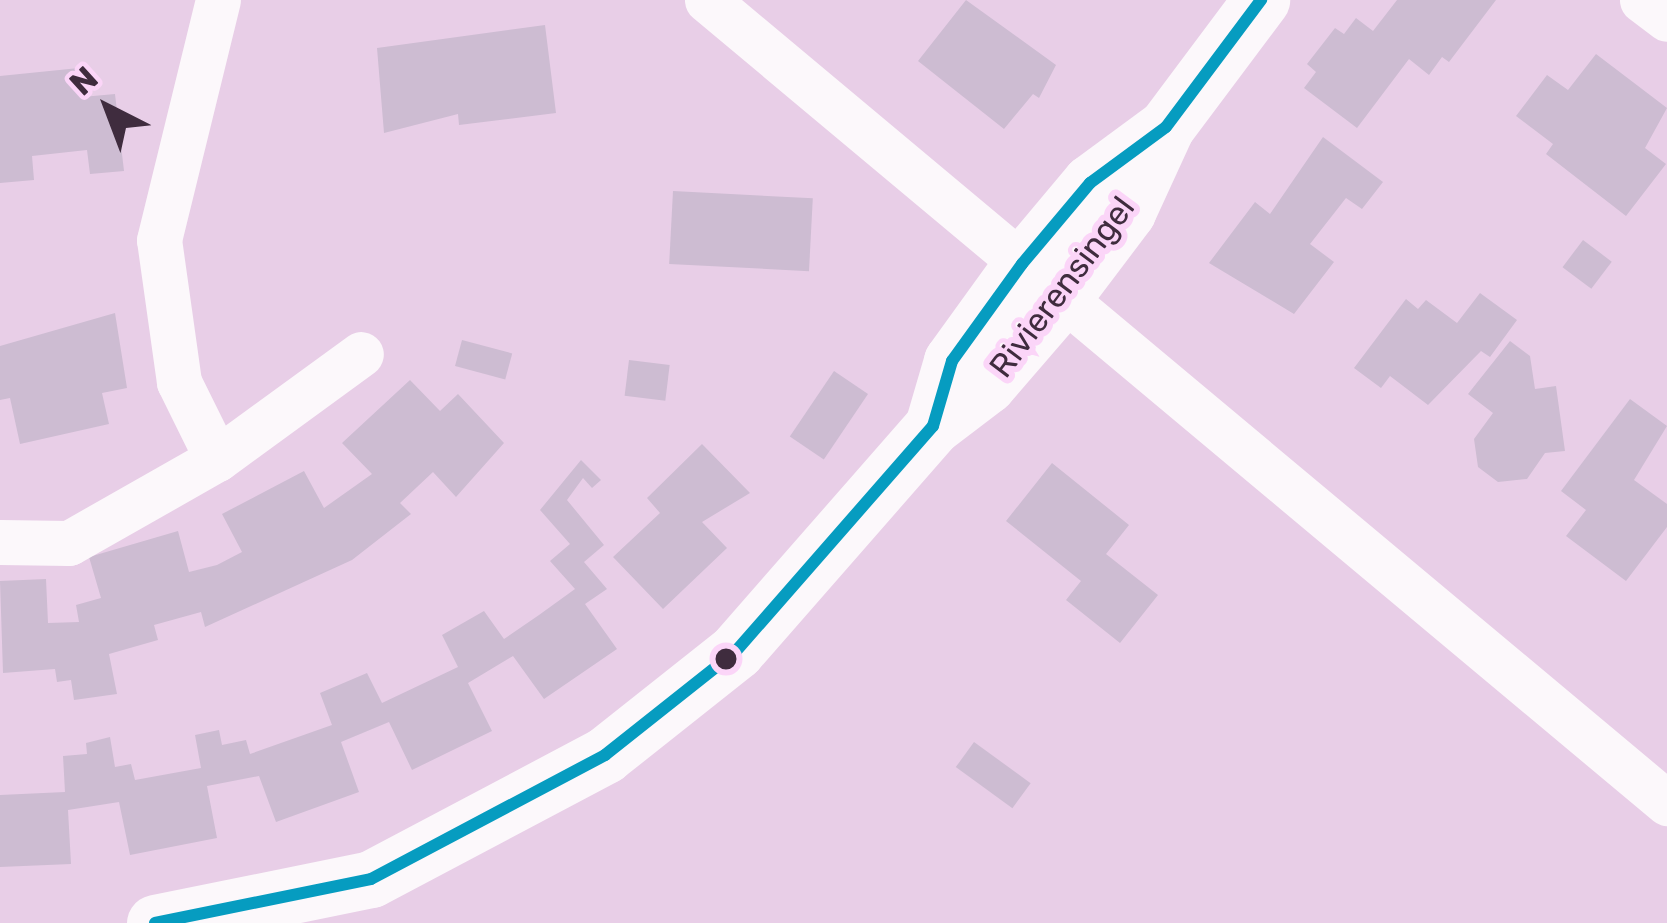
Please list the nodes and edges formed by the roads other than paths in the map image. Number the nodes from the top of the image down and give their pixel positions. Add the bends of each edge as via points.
1 (218, 0) edge
2 (707, 0) edge
3 (1261, 0) edge
4 (1642, 0) edge
5 (1667, 19) edge
6 (1042, 281) junction
7 (361, 354) dead end
8 (217, 459) junction
9 (0, 542) edge
10 (1667, 803) edge
11 (155, 923) edge

1 - 8 street via 159,240 179,382
2 - 6 street
3 - 6 street, Rivierensingel via 1166,127 1090,183
4 - 5 street
6 - 10 street
6 - 11 street, Rivierensingel via 952,361 933,426 752,635 605,755 371,879
7 - 8 street
8 - 9 street via 69,542

